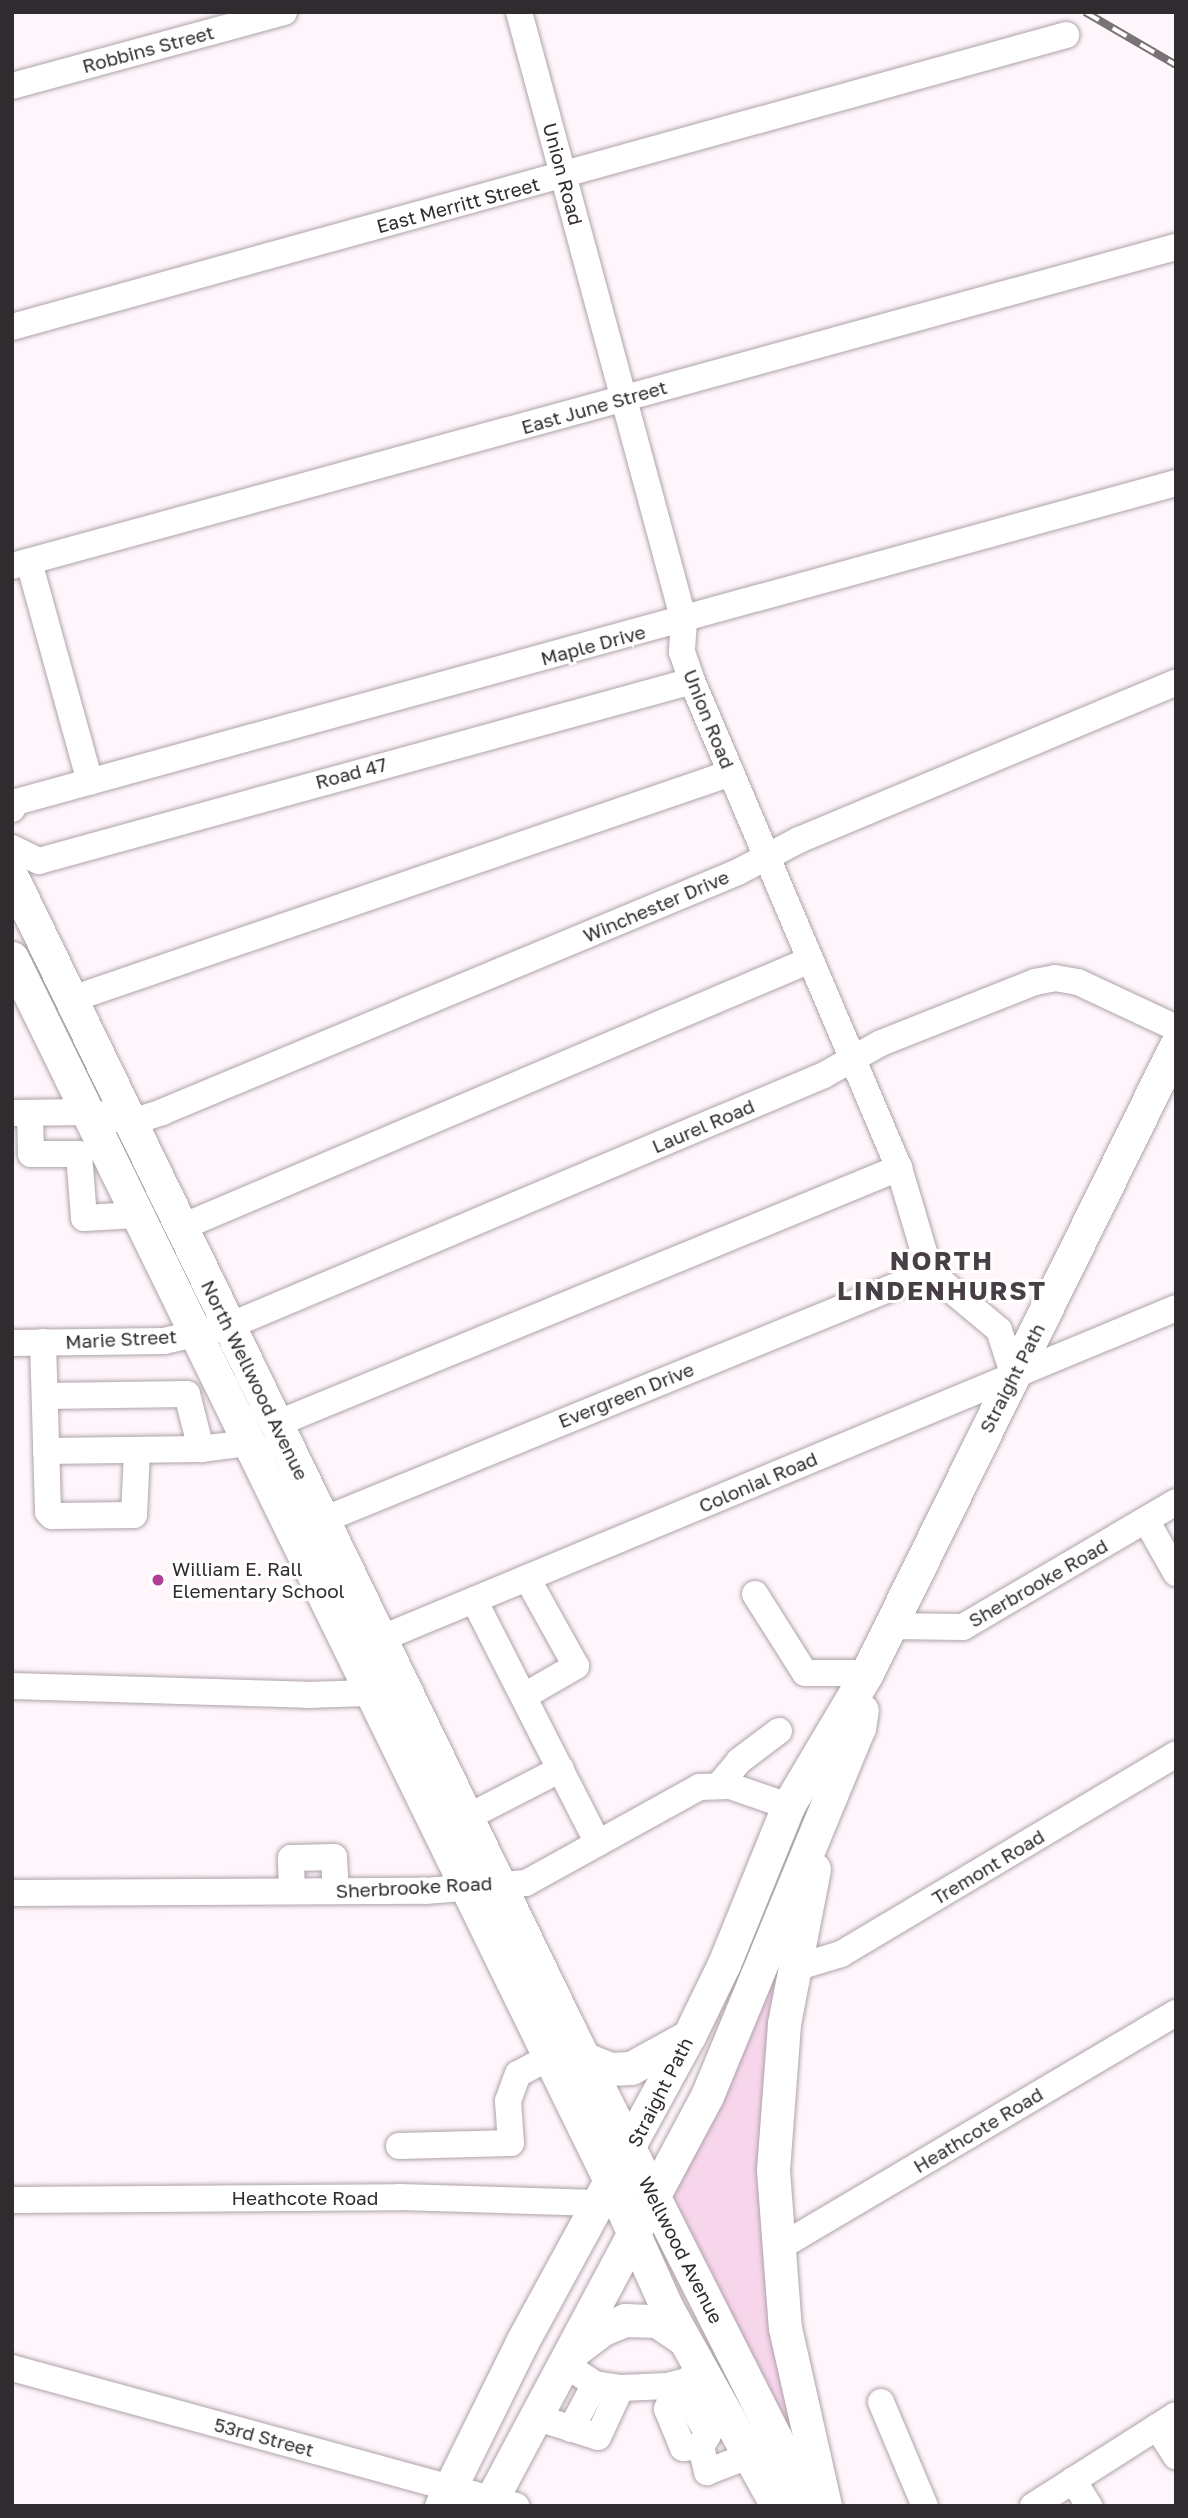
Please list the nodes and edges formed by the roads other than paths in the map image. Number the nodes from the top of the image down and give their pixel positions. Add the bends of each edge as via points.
1 (284, 12) edge
2 (519, 12) edge
3 (1066, 35) dead end
4 (12, 86) edge
5 (564, 176) junction
6 (1176, 247) edge
7 (12, 327) edge
8 (625, 398) junction
9 (1176, 482) edge
10 (20, 564) edge
11 (684, 621) junction
12 (692, 681) junction
13 (1176, 682) edge
14 (731, 773) junction
15 (90, 782) junction
16 (12, 809) edge
17 (12, 848) edge
18 (766, 855) junction
19 (12, 877) edge
20 (12, 958) edge
21 (810, 960) junction
22 (72, 999) junction
23 (1176, 1028) edge
24 (1176, 1045) edge
25 (853, 1061) junction
26 (88, 1112) junction
27 (21, 1113) edge
28 (132, 1122) junction
29 (899, 1168) junction
30 (137, 1215) junction
31 (182, 1227) junction
32 (930, 1272) junction
33 (1173, 1316) edge
34 (229, 1326) junction
35 (195, 1334) junction
36 (43, 1342) junction
37 (12, 1343) edge
38 (1014, 1376) junction
39 (45, 1396) junction
40 (276, 1424) junction
41 (247, 1443) junction
42 (201, 1449) junction
43 (46, 1451) junction
44 (137, 1451) junction
45 (1176, 1502) edge
46 (323, 1520) junction
47 (1146, 1520) junction
48 (1176, 1573) edge
49 (527, 1578) junction
50 (755, 1594) dead end
51 (474, 1600) junction
52 (889, 1626) junction
53 (381, 1639) junction
54 (349, 1653) junction
55 (867, 1673) junction
56 (400, 1679) junction
57 (12, 1686) edge
58 (369, 1693) junction
59 (526, 1695) junction
60 (779, 1731) dead end
61 (1176, 1754) edge
62 (561, 1769) junction
63 (720, 1784) junction
64 (788, 1806) junction
65 (824, 1810) junction
66 (466, 1818) junction
67 (598, 1843) junction
68 (499, 1883) junction
69 (466, 1887) junction
70 (12, 1893) edge
71 (795, 1968) junction
72 (1176, 2012) edge
73 (689, 2036) junction
74 (550, 2057) junction
75 (583, 2058) junction
76 (399, 2146) dead end
77 (630, 2150) junction
78 (654, 2197) junction
79 (12, 2200) edge
80 (617, 2206) junction
81 (780, 2247) junction
82 (682, 2338) junction
83 (567, 2359) junction
84 (12, 2368) edge
85 (698, 2371) junction
86 (608, 2386) junction
87 (670, 2392) junction
88 (881, 2402) dead end
89 (538, 2412) junction
90 (1166, 2421) edge
91 (572, 2429) junction
92 (748, 2456) junction
93 (1176, 2456) edge
94 (1073, 2480) junction
95 (445, 2497) edge
96 (498, 2504) edge
97 (777, 2506) edge
98 (805, 2506) edge
99 (825, 2506) edge
100 (925, 2506) edge
101 (1033, 2506) edge
102 (1089, 2506) edge

1 - 4 street, Robbins Street
2 - 5 street, Union Road
3 - 5 street, East Merritt Street
5 - 7 street, East Merritt Street
5 - 8 street, Union Road
6 - 8 street, East June Street
8 - 10 street, East June Street
8 - 11 street, Union Road
9 - 11 street, Maple Drive
10 - 15 street
11 - 12 street, Union Road via 682,652
11 - 15 street, Maple Drive
12 - 14 street, Union Road
12 - 17 street, Road 47 via 39,860
13 - 18 street, Winchester Drive
14 - 18 street, Union Road
14 - 22 street
15 - 16 street, Maple Drive via 16,802
18 - 21 street, Union Road
18 - 28 street, Winchester Drive via 726,877
19 - 22 main road, North Wellwood Avenue
20 - 26 main road, Wellwood Avenue
21 - 25 street, Union Road
21 - 31 street
22 - 28 main road, North Wellwood Avenue
23 - 25 street, Laurel Road via 1078,982 1055,978 881,1043
24 - 38 main road, Straight Path
25 - 29 street, Union Road
25 - 34 street, Laurel Road
26 - 27 street
26 - 28 street
26 - 30 main road, Wellwood Avenue
27 - 30 street via 31,1154 79,1154 84,1218
28 - 31 main road, North Wellwood Avenue
29 - 32 street, Union Road
29 - 40 street
30 - 35 main road, Wellwood Avenue
31 - 34 main road, North Wellwood Avenue
32 - 38 street via 999,1330
32 - 46 street, Evergreen Drive
33 - 38 street, Colonial Road
34 - 35 street, Marie Street
34 - 40 main road, North Wellwood Avenue
35 - 36 street, Marie Street via 164,1341
35 - 41 main road, Wellwood Avenue
36 - 37 street, Marie Street
36 - 39 street
38 - 49 street, Colonial Road
38 - 52 main road, Straight Path
39 - 42 street via 187,1394
39 - 43 street
40 - 46 main road, North Wellwood Avenue
41 - 42 street
41 - 54 main road, Wellwood Avenue
42 - 44 street
43 - 44 street
43 - 44 street via 48,1512 52,1516 134,1515
45 - 47 street, Sherbrooke Road
46 - 53 main road, North Wellwood Avenue
47 - 48 street
47 - 52 street, Sherbrooke Road via 963,1627
49 - 51 street, Colonial Road
49 - 59 street via 576,1666
50 - 55 street via 805,1673
51 - 53 street, Colonial Road
51 - 59 street
52 - 55 main road, Straight Path
53 - 54 street, Colonial Road
53 - 56 main road, North Wellwood Avenue
54 - 58 main road, Wellwood Avenue
55 - 64 main road, Straight Path
55 - 65 main road, Straight Path via 859,1728
56 - 58 street
56 - 66 main road, North Wellwood Avenue
57 - 58 street
58 - 69 main road, Wellwood Avenue
59 - 62 street
60 - 63 street via 738,1762
61 - 71 street, Tremont Road via 841,1954
62 - 66 street
62 - 67 street
63 - 64 street
63 - 67 street, Sherbrooke Road via 699,1787
64 - 73 main road, Straight Path via 724,1964
65 - 71 main road
65 - 78 main road, Straight Path via 718,2071
66 - 68 main road, North Wellwood Avenue
67 - 68 street, Sherbrooke Road via 526,1883
68 - 69 street, Sherbrooke Road
68 - 75 main road, Wellwood Avenue
69 - 70 street, Sherbrooke Road
69 - 74 main road, Wellwood Avenue
71 - 81 main road via 776,2098 773,2170
72 - 81 street, Heathcote Road
73 - 75 main road via 631,2068 610,2069
73 - 77 main road, Straight Path
74 - 76 street via 518,2074 508,2101 511,2143
74 - 80 main road, Wellwood Avenue
75 - 77 main road, Wellwood Avenue
77 - 78 main road, Wellwood Avenue
77 - 80 main road, Straight Path
78 - 80 main road, Straight Path
78 - 98 main road, Wellwood Avenue
79 - 80 street, Heathcote Road via 400,2197
80 - 82 main road, Wellwood Avenue
80 - 83 main road, Straight Path
80 - 89 main road via 559,2344
80 - 95 main road, Straight Path
81 - 99 main road via 785,2328
82 - 83 main road via 657,2321 625,2320 603,2329
82 - 85 main road, Wellwood Avenue
83 - 86 street
83 - 89 main road, Straight Path
84 - 95 street, 53rd Street
85 - 87 street
85 - 92 main road, Wellwood Avenue
86 - 87 street
86 - 91 street
86 - 91 street via 598,2437
87 - 92 street via 667,2409 683,2448 701,2446 707,2472
88 - 100 street
89 - 91 street
89 - 96 main road, Straight Path
90 - 93 street
90 - 94 street
92 - 97 main road, Wellwood Avenue
94 - 101 street
94 - 102 street
95 - 96 street, 53rd Street

